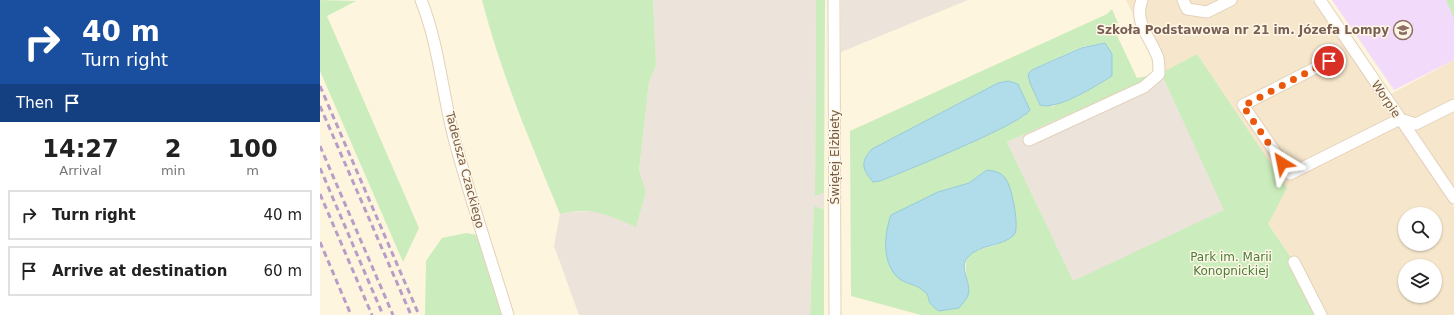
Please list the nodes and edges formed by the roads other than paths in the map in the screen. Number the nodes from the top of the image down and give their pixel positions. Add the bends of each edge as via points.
1 (421, 0) edge
2 (834, 0) edge
3 (1142, 0) edge
4 (1183, 0) edge
5 (1232, 0) edge
6 (1320, 0) edge
7 (1329, 61) dead end
8 (1454, 105) edge
9 (1400, 120) junction
10 (1029, 140) dead end
11 (1454, 198) edge
12 (1294, 262) dead end
13 (508, 315) edge
14 (836, 315) edge
15 (1321, 315) edge

1 - 13 street, Tadeusza Czackiego via 430,22 454,137
2 - 14 street, Świętej Elżbiety
3 - 10 street via 1138,10 1158,59 1159,74 1144,87
4 - 5 street via 1187,9 1207,12
6 - 9 street, Worpie
7 - 9 street via 1243,106 1290,174
8 - 9 street via 1416,124
9 - 11 street, Worpie
12 - 15 street

